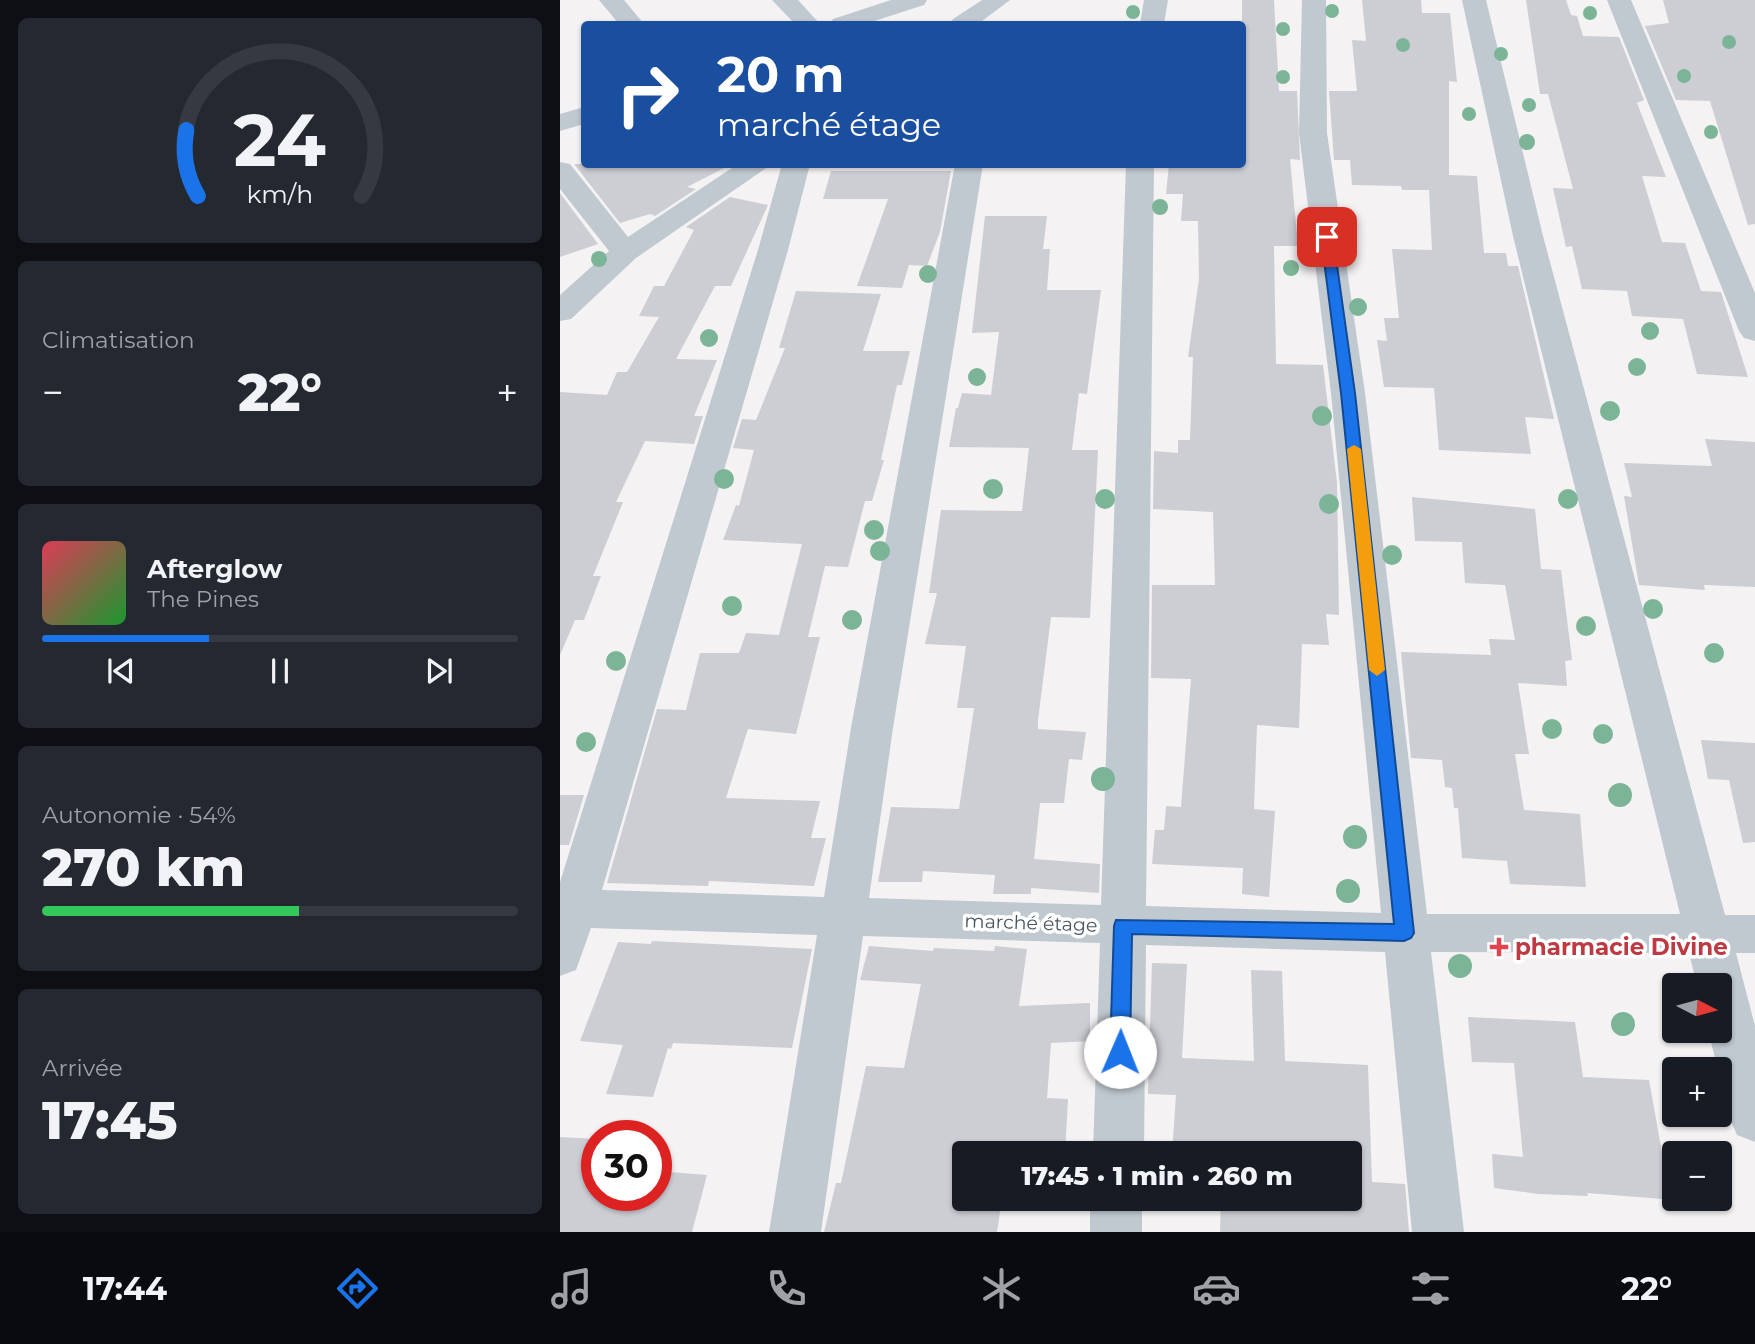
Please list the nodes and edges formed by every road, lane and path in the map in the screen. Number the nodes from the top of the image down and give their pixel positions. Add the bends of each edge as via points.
1 (611, 0) edge
2 (784, 0) edge
3 (915, 0) edge
4 (998, 0) edge
5 (1156, 0) edge
6 (1314, 0) edge
7 (1474, 0) edge
8 (1619, 0) edge
9 (629, 21) edge
10 (805, 21) edge
11 (851, 21) edge
12 (966, 21) edge
13 (994, 21) edge
14 (1152, 21) edge
15 (581, 116) edge
16 (560, 123) edge
17 (752, 168) edge
18 (795, 168) edge
19 (968, 168) edge
20 (1140, 168) edge
21 (560, 170) edge
22 (625, 252) junction
23 (560, 312) edge
24 (1755, 331) edge
25 (567, 909) edge
26 (845, 918) junction
27 (1123, 926) junction
28 (1404, 933) junction
29 (1709, 933) junction
30 (1755, 934) edge
31 (560, 956) edge
32 (1755, 1119) edge
33 (1118, 1141) edge
34 (1116, 1211) edge
35 (795, 1232) edge
36 (1116, 1232) edge
37 (1438, 1232) edge

1 - 9 street
2 - 10 street
3 - 11 street
4 - 12 street
4 - 13 street
5 - 14 street
6 - 28 street via 1313,133 1348,393
7 - 29 street via 1528,236
8 - 24 street
15 - 16 street
17 - 22 street
18 - 25 street
19 - 26 street via 872,728
20 - 27 street
21 - 22 street
22 - 23 street
25 - 26 street, marché étage
25 - 31 street
26 - 27 street, marché étage
26 - 35 street
27 - 28 street, marché étage
27 - 33 street
28 - 29 street, marché étage
28 - 37 street
29 - 30 street, marché étage
29 - 32 street
34 - 36 street

